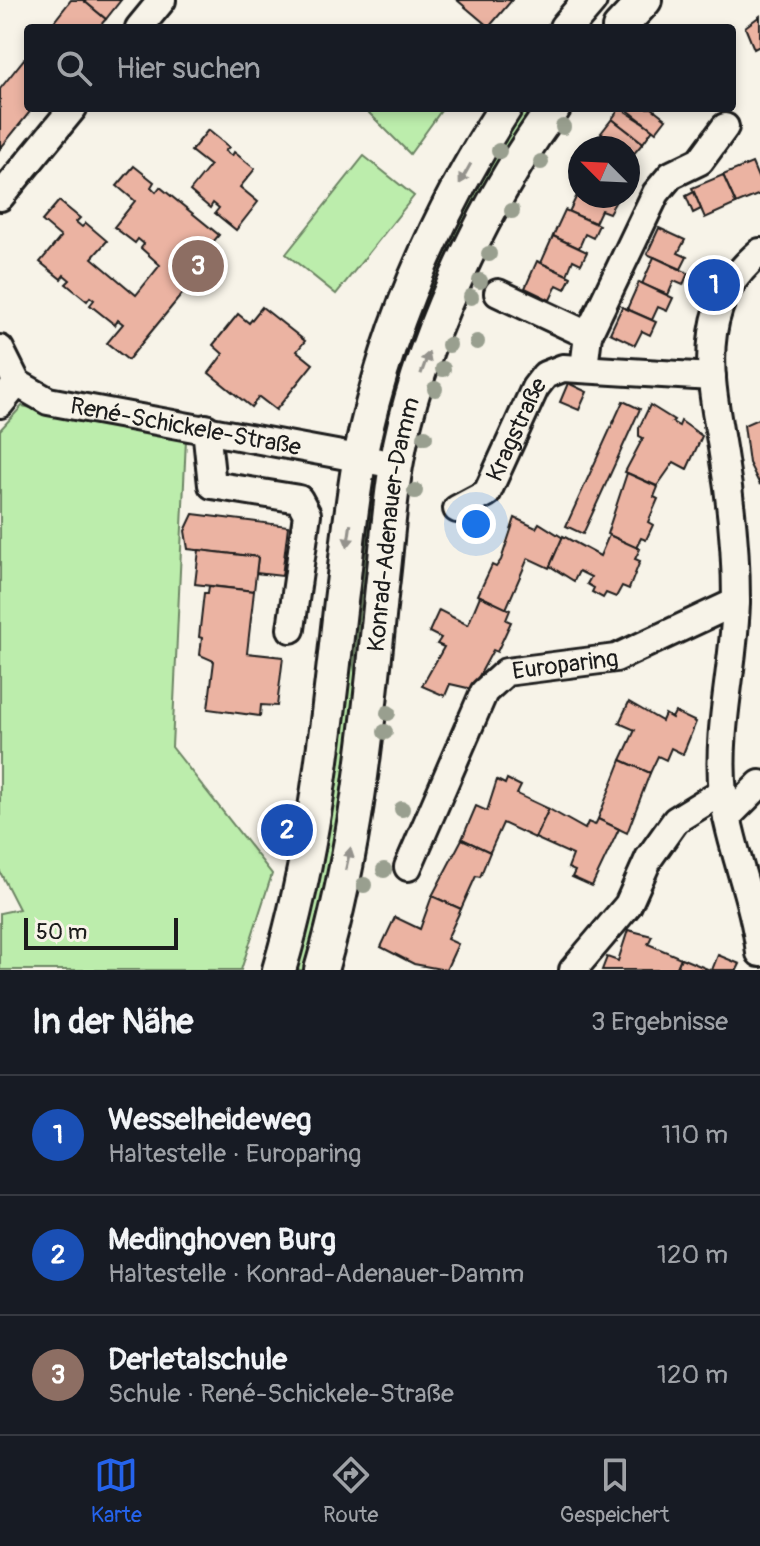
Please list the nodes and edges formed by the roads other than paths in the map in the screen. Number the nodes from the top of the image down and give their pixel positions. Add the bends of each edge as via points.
1 (162, 0) edge
2 (590, 0) edge
3 (645, 0) edge
4 (142, 24) edge
5 (569, 24) edge
6 (623, 24) edge
7 (70, 112) edge
8 (502, 112) edge
9 (551, 112) edge
10 (725, 127) dead end
11 (0, 197) edge
12 (760, 252) edge
13 (498, 293) dead end
14 (588, 335) junction
15 (0, 349) edge
16 (584, 368) junction
17 (712, 377) junction
18 (8, 394) edge
19 (206, 428) junction
20 (360, 458) junction
21 (396, 465) junction
22 (457, 509) dead end
23 (736, 602) junction
24 (291, 629) dead end
25 (760, 784) edge
26 (725, 804) junction
27 (408, 867) dead end
28 (760, 953) edge
29 (279, 970) edge
30 (321, 970) edge
31 (573, 970) edge

1 - 4 street
2 - 5 main road
3 - 6 main road
7 - 11 street
8 -> 20 main road, Konrad-Adenauer-Damm via 421,262 379,378
21 -> 9 main road, Konrad-Adenauer-Damm via 417,387 458,277 508,179
10 - 14 street, Kragstraße via 700,161 671,175 656,193
12 - 17 street via 729,284 718,306
13 - 14 street
14 - 16 street, Kragstraße
15 - 18 street, René-Schickele-Straße
16 - 17 street, Kragstraße
16 - 22 street, Kragstraße via 545,375 487,493
17 - 23 street via 731,506
18 - 19 street, René-Schickele-Straße
19 - 20 street, René-Schickele-Straße
19 - 24 street via 212,485 299,499 307,514
20 - 21 street, René-Schickele-Straße
20 -> 29 main road, Konrad-Adenauer-Damm via 318,788
30 -> 21 main road, Konrad-Adenauer-Damm via 351,848
23 - 26 street via 721,729
23 - 27 street, Europaring via 616,658 506,672 484,692
25 - 26 street
26 - 28 street
26 - 31 street via 676,820 649,858 628,905

